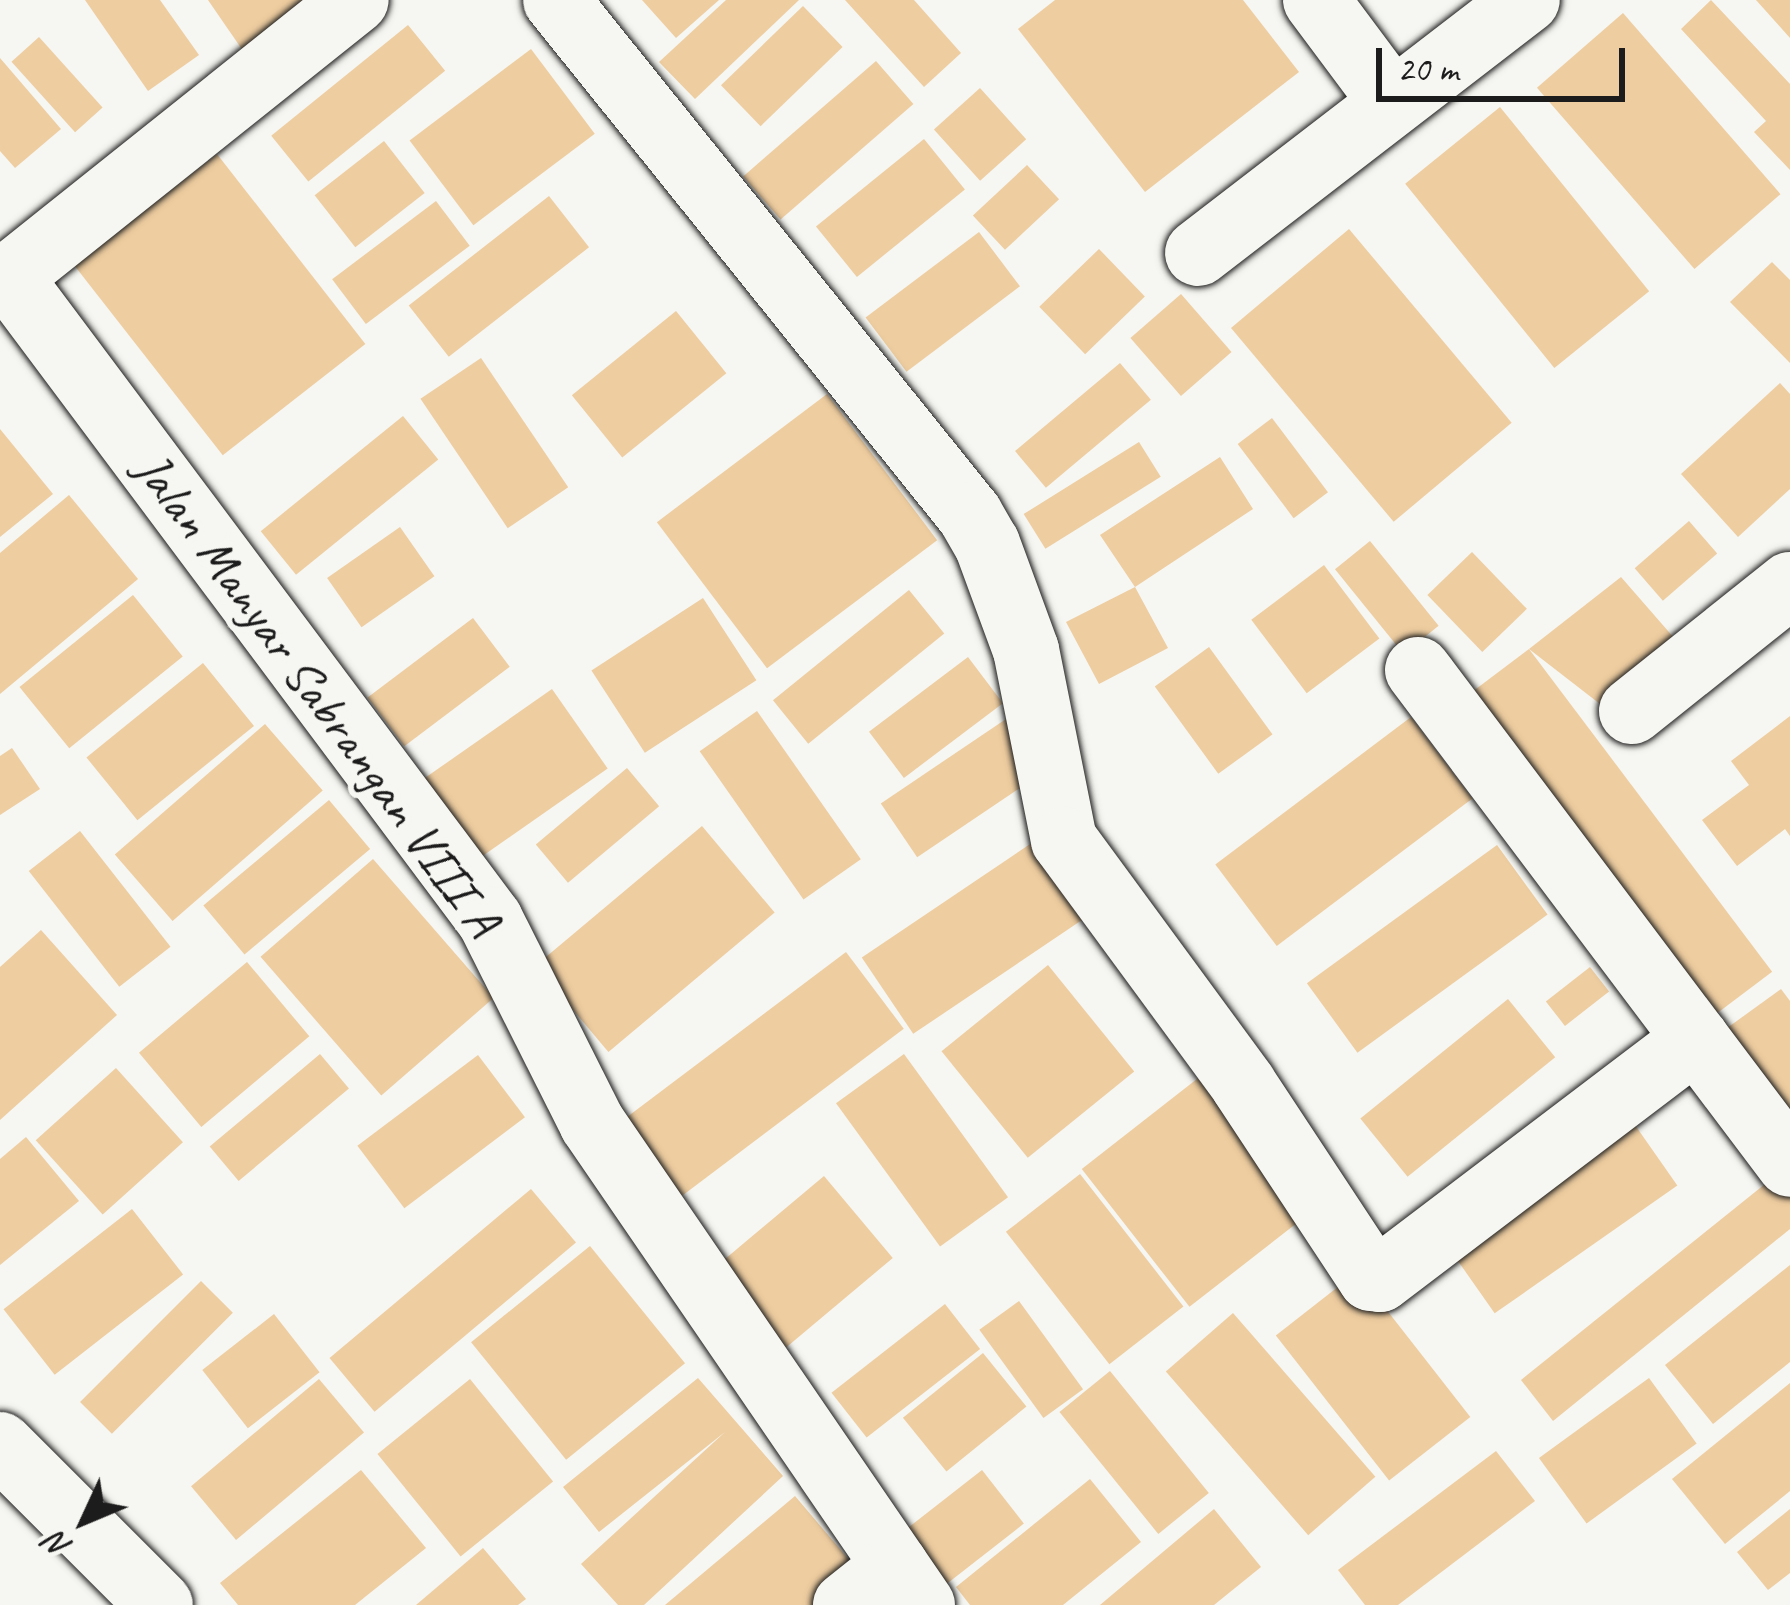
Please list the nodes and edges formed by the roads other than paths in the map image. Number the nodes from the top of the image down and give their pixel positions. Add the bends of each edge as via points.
1 (356, 0) edge
2 (556, 0) edge
3 (1316, 0) edge
4 (1527, 0) edge
5 (1392, 102) junction
6 (1198, 253) dead end
7 (4, 280) edge
8 (1790, 585) edge
9 (1418, 670) dead end
10 (1632, 712) dead end
11 (1696, 1039) junction
12 (1790, 1164) edge
13 (0, 1445) edge
14 (888, 1592) edge
15 (160, 1605) edge

1 - 7 street
2 - 11 street via 970,515 1026,650 1064,840 1244,1084 1371,1278 1380,1279
3 - 5 street
4 - 5 street
5 - 6 street
7 - 14 street, Jalan Manyar Sabrangan VIII A via 472,892 592,1123
8 - 10 street
9 - 11 street
11 - 12 street
13 - 15 street

